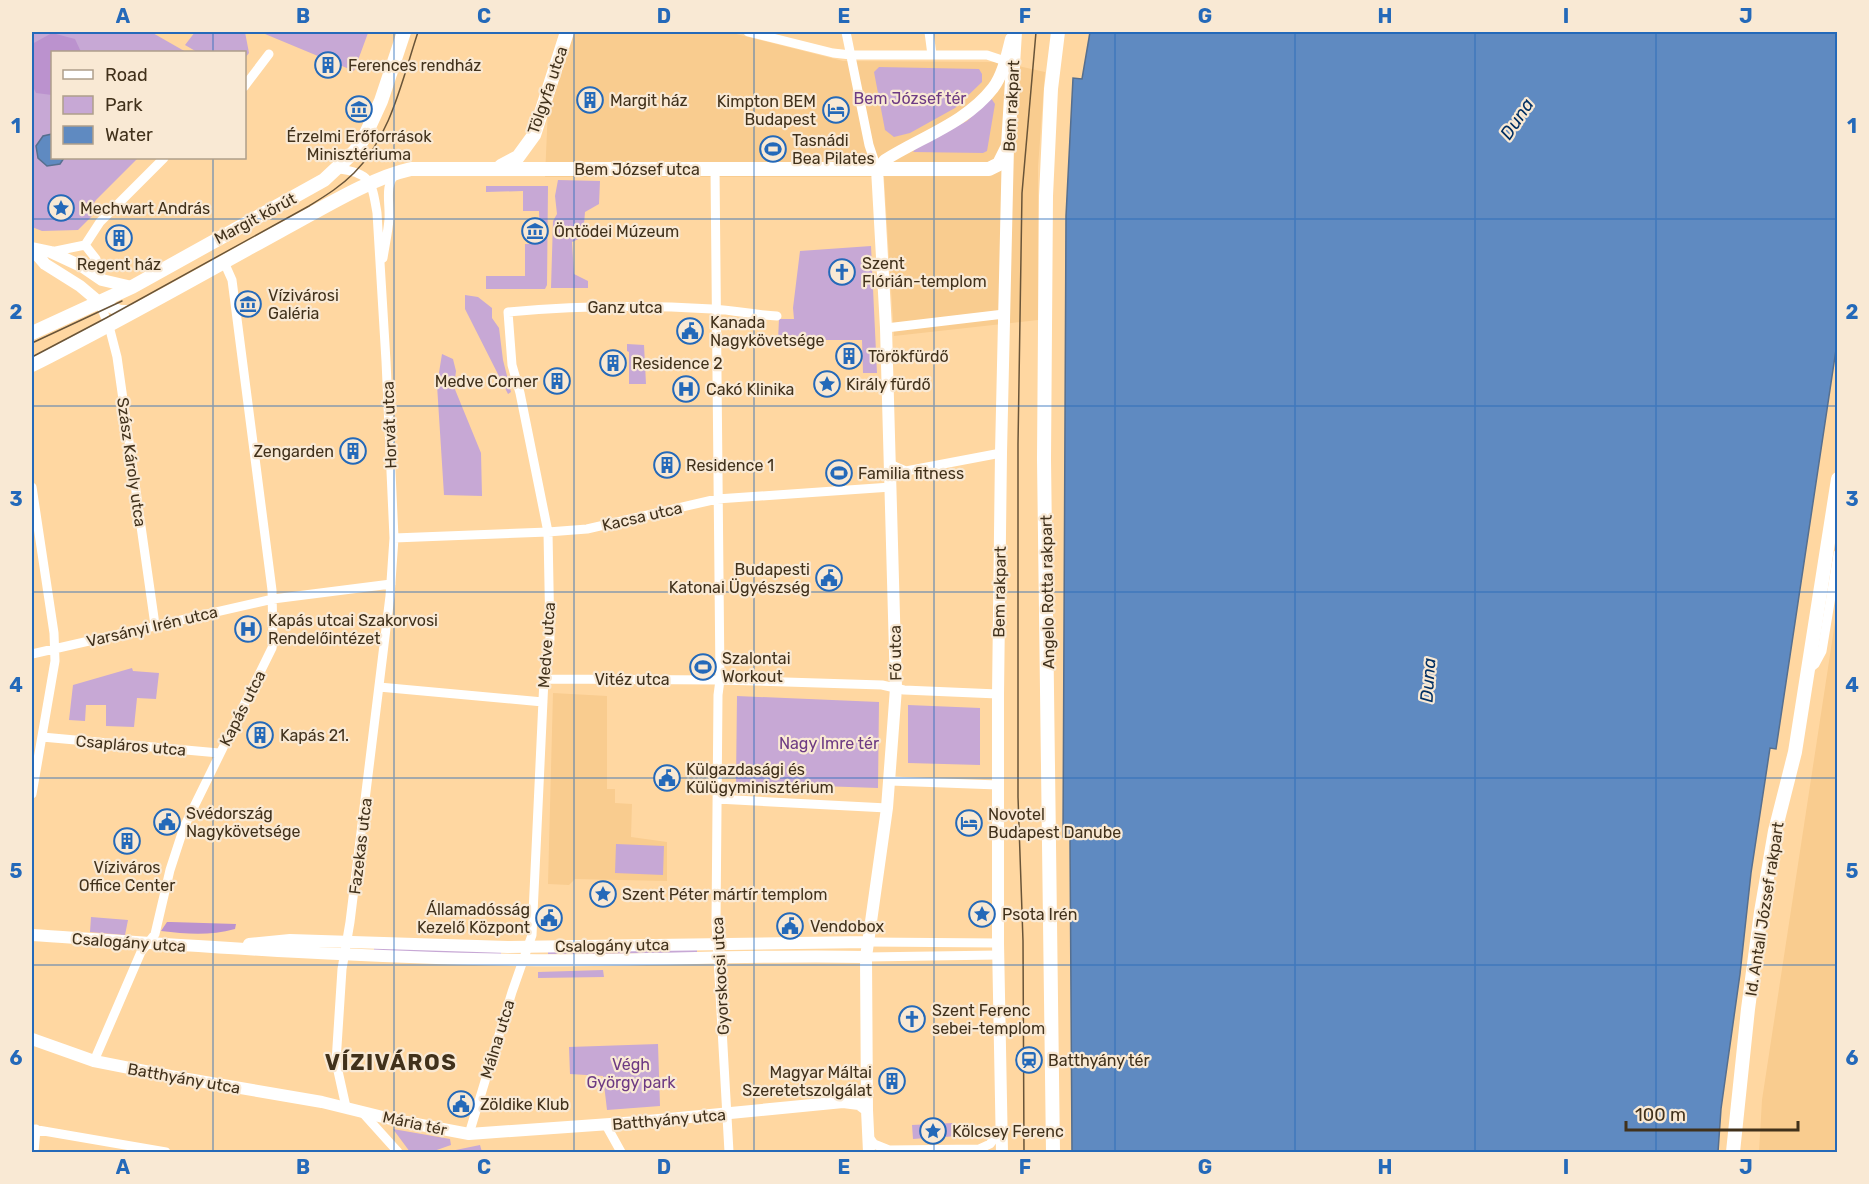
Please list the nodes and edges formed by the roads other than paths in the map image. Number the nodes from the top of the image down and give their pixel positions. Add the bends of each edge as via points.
1 (404, 32) edge
2 (567, 32) edge
3 (748, 32) edge
4 (846, 32) edge
5 (928, 32) edge
6 (1014, 32) edge
7 (1058, 32) edge
8 (269, 54) dead end
9 (851, 55) junction
10 (932, 55) junction
11 (1005, 61) junction
12 (246, 84) edge
13 (1012, 88) junction
14 (1008, 146) junction
15 (163, 159) edge
16 (496, 167) junction
17 (338, 169) junction
18 (715, 169) junction
19 (877, 169) junction
20 (398, 172) junction
21 (371, 184) junction
22 (85, 245) junction
23 (32, 248) edge
24 (51, 252) junction
25 (224, 262) junction
26 (381, 266) junction
27 (97, 277) junction
28 (132, 287) junction
29 (99, 302) junction
30 (715, 309) junction
31 (136, 311) junction
32 (508, 312) joint
33 (1004, 314) junction
34 (777, 316) dead end
35 (109, 326) junction
36 (886, 328) junction
37 (32, 333) edge
38 (32, 365) edge
39 (1001, 453) junction
40 (890, 464) junction
41 (1838, 479) edge
42 (32, 487) edge
43 (891, 488) junction
44 (717, 499) junction
45 (549, 532) junction
46 (394, 538) junction
47 (1838, 554) edge
48 (391, 584) junction
49 (273, 595) junction
50 (155, 625) junction
51 (54, 646) junction
52 (32, 654) edge
53 (1809, 669) junction
54 (544, 679) junction
55 (720, 680) junction
56 (379, 687) junction
57 (896, 688) junction
58 (998, 694) junction
59 (543, 702) junction
60 (42, 737) junction
61 (219, 753) junction
62 (890, 781) junction
63 (998, 784) junction
64 (32, 794) edge
65 (717, 800) junction
66 (887, 808) junction
67 (32, 935) edge
68 (867, 942) junction
69 (148, 943) junction
70 (717, 943) junction
71 (528, 946) junction
72 (346, 948) junction
73 (998, 949) junction
74 (718, 956) junction
75 (866, 957) junction
76 (523, 960) junction
77 (32, 1040) edge
78 (94, 1061) junction
79 (346, 1107) junction
80 (867, 1110) junction
81 (362, 1112) junction
82 (728, 1114) junction
83 (606, 1125) junction
84 (1002, 1128) junction
85 (34, 1129) edge
86 (469, 1134) junction
87 (868, 1136) junction
88 (33, 1152) edge
89 (166, 1152) edge
90 (399, 1152) edge
91 (621, 1152) edge
92 (729, 1152) edge
93 (869, 1152) edge
94 (1002, 1152) edge
95 (1053, 1152) edge
96 (1733, 1152) edge

1 - 17 main road, Margit körút via 373,121 355,151
2 - 16 main road, Tölgyfa utca via 534,135 518,156
3 - 9 street
4 - 9 street
5 - 10 street
6 - 11 street, Bem rakpart
6 - 13 main road, Bem rakpart
7 - 95 main road, Angelo Rotta rakpart via 1046,196 1044,423
8 - 12 street
9 - 10 street
9 - 19 street
10 - 11 street via 987,55
11 - 13 street
11 - 19 street via 995,86 980,103 956,121 885,160
13 - 14 main road, Bem rakpart
14 - 19 main road via 999,164 989,169
14 - 33 street, Bem rakpart
15 - 22 street via 100,222
16 - 18 main road, Bem József utca
16 - 20 main road, Bem József utca via 423,167
17 - 21 street via 362,174
17 - 28 main road, Margit körút via 304,192
18 - 19 main road, Bem József utca
18 - 30 street
19 - 36 street, Fő utca
20 - 21 main road, Margit körút
20 - 26 street, Horvát utca via 388,186 388,236
21 - 25 main road, Margit körút
21 - 26 street, Horvát utca
22 - 24 street
22 - 27 street via 96,259
23 - 24 street
23 - 29 street via 45,264
24 - 27 street
25 - 31 main road, Margit körút
25 - 49 street, Kapás utca via 232,280
26 - 46 street, Horvát utca
27 - 28 street
27 - 29 street
28 - 29 main road, Margit körút
29 - 31 street via 120,311
29 - 35 street, Szász Károly utca
29 - 37 main road, Margit körút
30 - 32 street, Ganz utca via 621,306
30 - 34 street, Ganz utca
30 - 44 street
31 - 35 main road, Margit körút
32 - 45 street, Medve utca via 512,364
33 - 36 street
33 - 39 street, Bem rakpart
35 - 38 main road, Margit körút
35 - 50 street, Szász Károly utca via 117,357
36 - 40 street, Fő utca
39 - 40 street via 906,471
39 - 58 street, Bem rakpart
40 - 43 street, Fő utca
41 - 53 main road, Id. Antall József rakpart
42 - 51 street
43 - 44 street, Kacsa utca
43 - 57 street, Fő utca
44 - 45 street, Kacsa utca via 587,529
44 - 55 street
45 - 46 street, Kacsa utca
45 - 54 street, Medve utca via 550,639
46 - 48 street, Horvát utca
47 - 53 street, Id. Antall József rakpart via 1822,651
48 - 49 street
48 - 56 street, Fazekas utca
49 - 50 street, Varsányi Irén utca
49 - 61 street, Kapás utca via 272,648
50 - 51 street, Varsányi Irén utca
51 - 52 street, Varsányi Irén utca
51 - 60 street
53 - 96 main road, Id. Antall József rakpart via 1762,903
54 - 55 street, Vitéz utca
54 - 59 street, Medve utca
55 - 57 street
55 - 65 street
56 - 59 street
56 - 72 street, Fazekas utca
57 - 58 street
57 - 62 street, Fő utca
58 - 63 street, Bem rakpart
59 - 71 street, Medve utca via 532,935
60 - 61 street, Csapláros utca
60 - 64 street
61 - 69 street, Kapás utca via 184,826 156,934
62 - 63 street
62 - 66 street, Fő utca
63 - 73 street, Bem rakpart
65 - 66 street
65 - 70 street, Gyorskocsi utca
66 - 68 street, Fő utca
67 - 69 street, Csalogány utca
68 - 70 street, Csalogány utca
68 - 73 street, Csalogány utca
68 - 75 street, Fő utca
69 - 72 street, Csalogány utca via 227,949 290,940
69 - 78 street, Kapás utca
70 - 71 street, Csalogány utca
70 - 74 street, Gyorskocsi utca
71 - 72 street, Csalogány utca
71 - 76 street, Málna utca
72 - 76 street, Csalogány utca
72 - 79 street, Fazekas utca via 336,1062
73 - 75 street, Csalogány utca
73 - 84 street, Bem rakpart
74 - 75 street, Csalogány utca
74 - 76 street, Csalogány utca
74 - 82 street, Gyorskocsi utca
75 - 80 street, Fő utca
76 - 86 street, Málna utca
77 - 78 street, Batthyány utca
78 - 79 street, Batthyány utca
79 - 81 street, Mária tér
80 - 82 street, Batthyány utca via 852,1102
80 - 87 street, Fő utca
81 - 86 street, Mária tér
81 - 90 street, Mária tér
82 - 83 street, Batthyány utca
82 - 92 street, Gyorskocsi utca
83 - 86 street, Batthyány utca
83 - 91 street
84 - 87 street via 986,1148 979,1149 889,1150 874,1144
84 - 94 street, Bem rakpart
85 - 88 street
85 - 89 street
87 - 93 street

